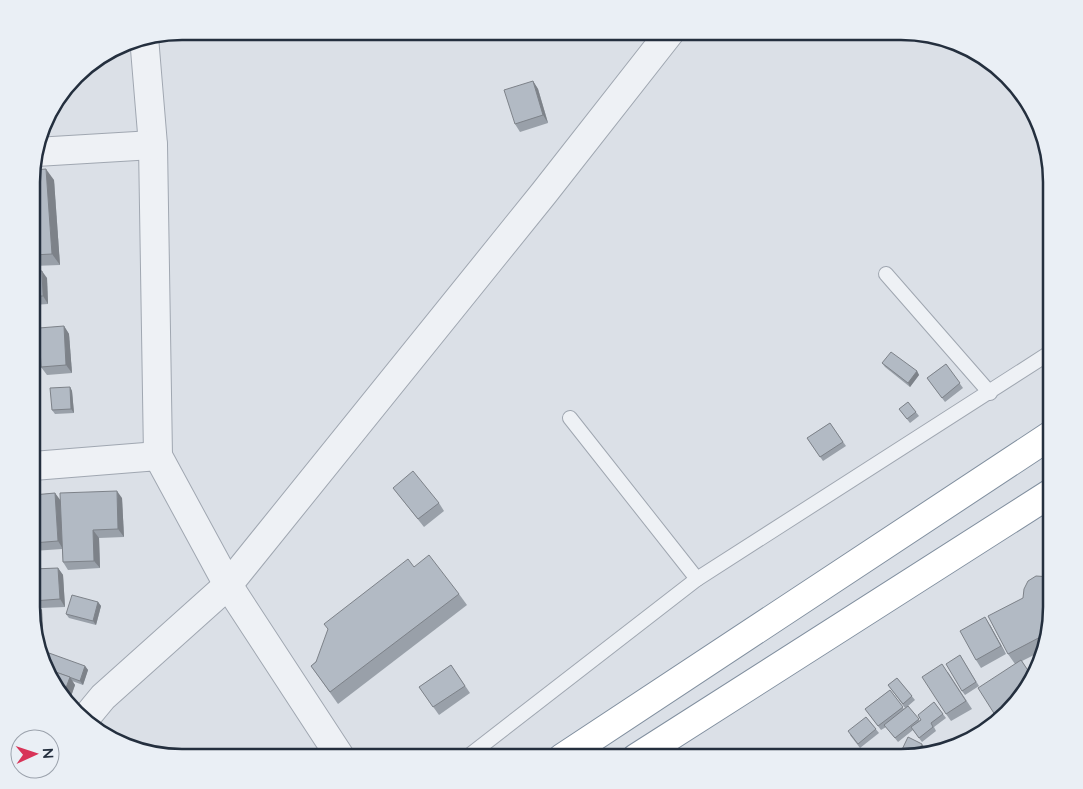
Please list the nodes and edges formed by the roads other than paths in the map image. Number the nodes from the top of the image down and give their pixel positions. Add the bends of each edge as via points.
1 (665, 40) edge
2 (145, 46) edge
3 (153, 145) junction
4 (44, 152) edge
5 (886, 274) dead end
6 (1043, 358) edge
7 (990, 393) junction
8 (570, 418) dead end
9 (1043, 441) edge
10 (158, 456) junction
11 (40, 465) edge
12 (1043, 499) edge
13 (697, 579) junction
14 (228, 586) junction
15 (89, 714) edge
16 (335, 749) edge
17 (478, 749) edge
18 (576, 749) edge
19 (650, 749) edge

1 - 14 street
2 - 3 street
3 - 4 street
3 - 10 street
5 - 7 lane
6 - 7 lane
7 - 13 lane
8 - 13 lane
9 - 18 highway
10 - 11 street
10 - 14 street
12 - 19 highway
13 - 17 lane
14 - 15 street via 103,697
14 - 16 street

